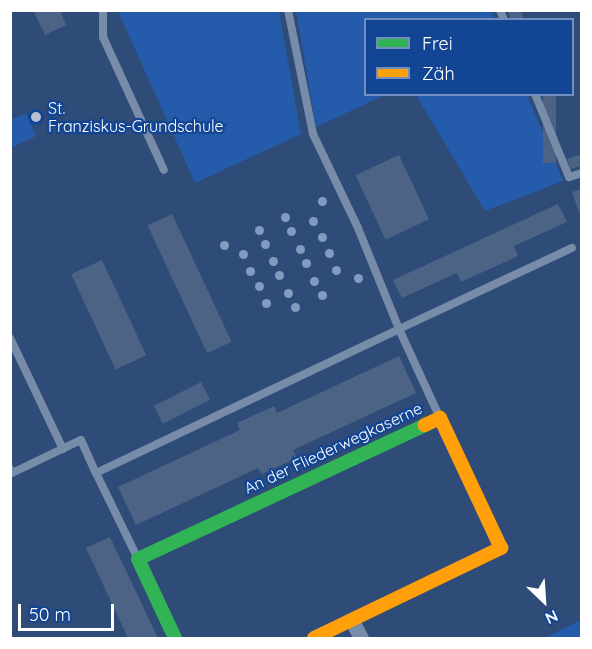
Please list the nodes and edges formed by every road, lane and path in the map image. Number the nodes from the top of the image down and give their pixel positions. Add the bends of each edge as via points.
1 (103, 10) edge
2 (288, 10) edge
3 (536, 96) edge
4 (164, 170) dead end
5 (582, 173) edge
6 (572, 248) dead end
7 (399, 329) junction
8 (10, 338) edge
9 (440, 418) junction
10 (63, 449) junction
11 (10, 469) edge
12 (96, 473) junction
13 (138, 559) junction
14 (352, 621) junction
15 (175, 639) edge
16 (315, 639) edge
17 (361, 639) edge

1 - 4 lane via 103,37
2 - 7 lane via 313,134 358,228
3 - 5 lane via 569,177
6 - 7 lane
7 - 9 lane
7 - 12 lane
8 - 10 lane
9 - 13 street, An der Fliederwegkaserne
9 - 14 street, An der Fliederwegkaserne via 501,548
10 - 11 lane via 12,473
10 - 12 lane via 81,440
12 - 13 lane
13 - 15 street
14 - 16 street, An der Fliederwegkaserne
14 - 17 street

